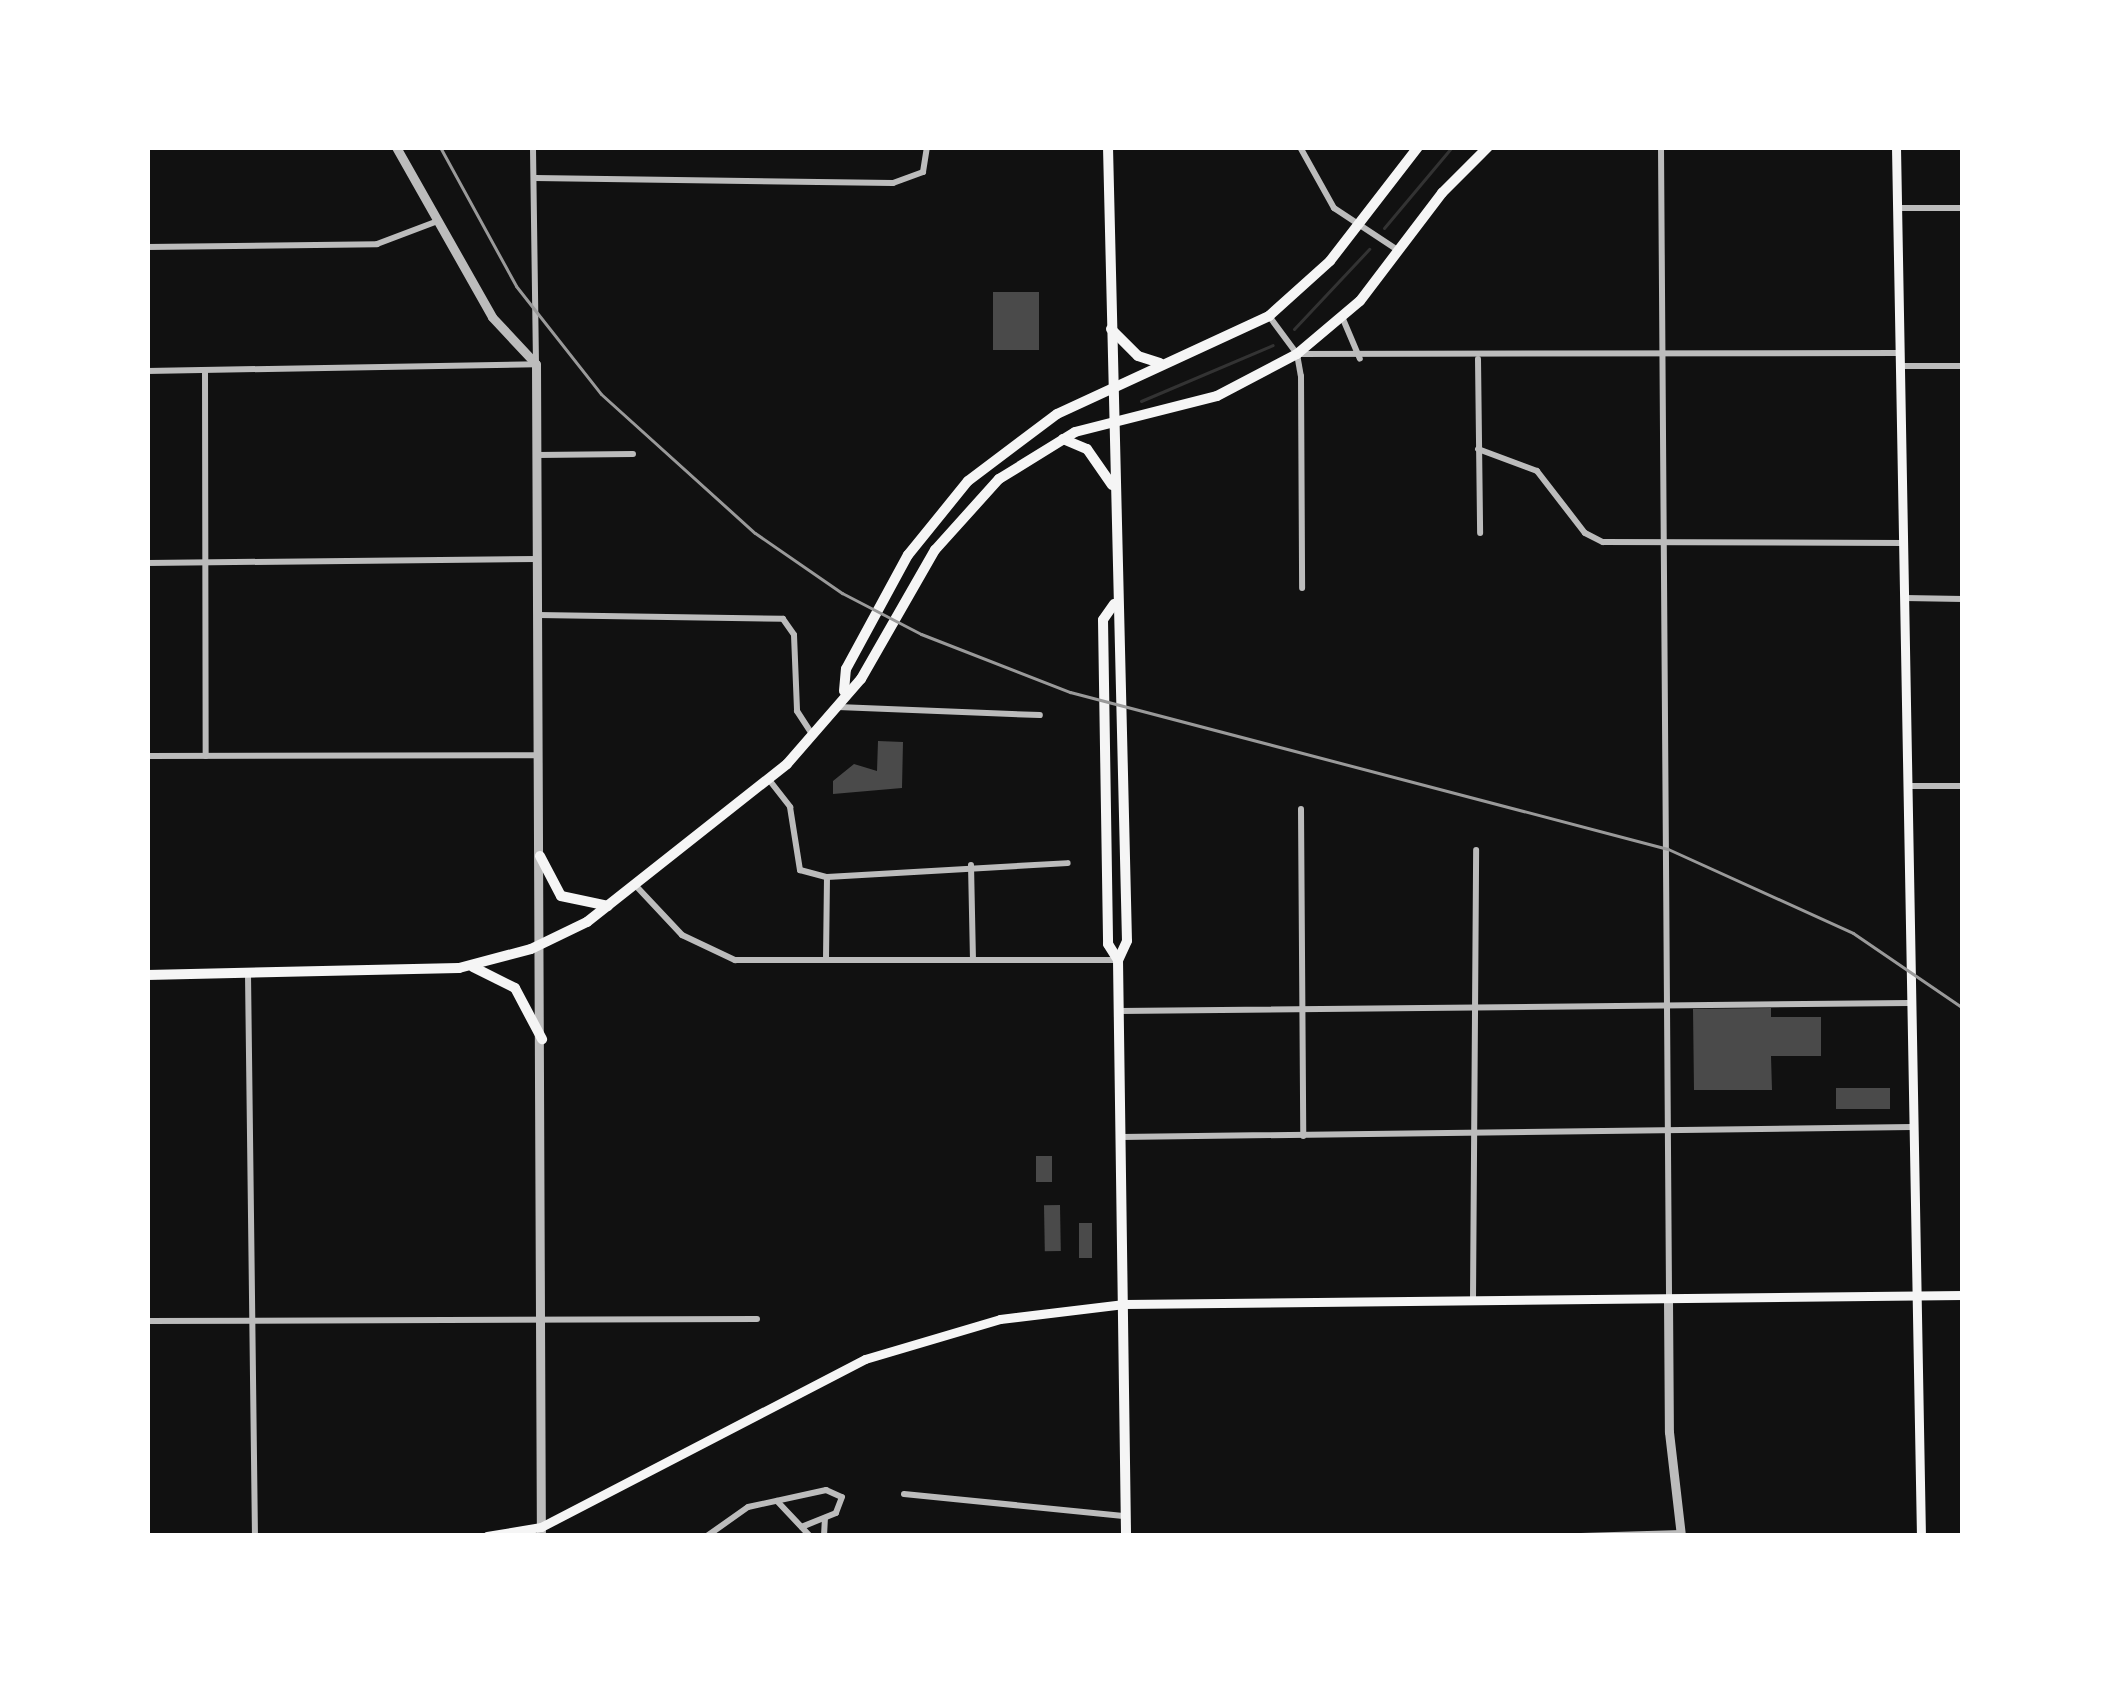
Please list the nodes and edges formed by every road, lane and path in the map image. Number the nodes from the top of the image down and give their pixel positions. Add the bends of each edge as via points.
1 (396, 147) edge
2 (533, 147) edge
3 (927, 147) edge
4 (1108, 147) edge
5 (1300, 147) edge
6 (1418, 147) edge
7 (1488, 147) edge
8 (1660, 147) edge
9 (1897, 147) edge
10 (533, 178) junction
11 (1898, 208) junction
12 (1963, 208) edge
13 (438, 221) junction
14 (1357, 225) junction
15 (147, 248) edge
16 (1399, 251) junction
17 (1269, 316) junction
18 (1343, 318) junction
19 (1112, 328) junction
20 (1898, 353) junction
21 (1298, 355) junction
22 (1662, 356) junction
23 (1360, 359) junction
24 (1478, 359) junction
25 (1170, 363) junction
26 (536, 364) junction
27 (1898, 366) junction
28 (1963, 366) edge
29 (205, 370) junction
30 (147, 371) edge
31 (1112, 387) junction
32 (1113, 421) junction
33 (1060, 438) junction
34 (1478, 449) junction
35 (633, 454) dead end
36 (537, 455) junction
37 (1112, 484) junction
38 (1480, 533) dead end
39 (1905, 543) junction
40 (1664, 545) junction
41 (537, 559) junction
42 (206, 562) junction
43 (147, 563) edge
44 (1302, 588) dead end
45 (1905, 598) junction
46 (1963, 598) edge
47 (1114, 604) junction
48 (538, 615) junction
49 (844, 691) junction
50 (834, 706) junction
51 (1040, 716) dead end
52 (812, 734) junction
53 (539, 755) junction
54 (206, 756) junction
55 (147, 757) edge
56 (770, 781) junction
57 (1909, 786) junction
58 (1963, 786) edge
59 (1301, 809) dead end
60 (1476, 850) dead end
61 (540, 856) junction
62 (1068, 863) dead end
63 (971, 865) junction
64 (827, 878) junction
65 (637, 886) junction
66 (612, 906) junction
67 (541, 945) junction
68 (973, 957) junction
69 (826, 960) junction
70 (1118, 960) junction
71 (470, 966) junction
72 (248, 974) junction
73 (147, 975) edge
74 (1913, 1003) junction
75 (1670, 1005) junction
76 (1474, 1006) junction
77 (1304, 1009) junction
78 (1118, 1012) junction
79 (542, 1039) junction
80 (1916, 1127) junction
81 (1673, 1128) junction
82 (1474, 1131) junction
83 (1303, 1136) junction
84 (1121, 1137) junction
85 (1963, 1295) edge
86 (1918, 1296) junction
87 (1668, 1300) junction
88 (1473, 1303) junction
89 (1124, 1304) junction
90 (543, 1319) junction
91 (758, 1319) dead end
92 (147, 1321) edge
93 (252, 1321) junction
94 (904, 1494) dead end
95 (777, 1501) junction
96 (1126, 1516) junction
97 (825, 1519) junction
98 (802, 1527) junction
99 (543, 1533) edge
100 (1682, 1535) edge
101 (255, 1536) edge
102 (487, 1536) edge
103 (707, 1536) edge
104 (810, 1536) edge
105 (824, 1536) edge
106 (1126, 1536) edge
107 (1581, 1536) edge
108 (1922, 1536) edge

1 - 13 street
2 - 10 street
3 - 10 street via 923,172 893,183
4 - 19 main road
5 - 14 street via 1317,187
6 - 14 main road
7 - 16 main road
8 - 22 street
9 - 11 main road
10 - 26 street
11 - 12 street
11 - 20 main road
13 - 15 street via 377,244
13 - 26 street via 492,317
14 - 16 street
14 - 17 main road
16 - 18 main road
17 - 21 street
17 - 25 main road
18 - 21 main road
18 - 23 street
19 - 25 main road via 1144,360
19 - 31 main road
20 - 22 street
20 - 27 main road
21 - 23 street
21 - 32 main road via 1217,395
21 - 44 street
22 - 24 street
22 - 40 street
23 - 24 street
24 - 34 street
25 - 31 main road
26 - 29 street
26 - 36 street
27 - 28 street
27 - 39 main road
29 - 30 street
29 - 42 street
31 - 32 main road
31 - 49 main road via 1014,442 935,517 850,661
32 - 33 main road
32 - 37 main road
33 - 37 main road via 1087,449
33 - 49 main road via 999,479 948,532 861,679
34 - 38 street
34 - 40 street via 1537,471 1594,539
35 - 36 street
36 - 41 street
37 - 47 main road
39 - 40 street
39 - 45 main road
40 - 75 street
41 - 42 street
41 - 48 street
42 - 43 street
42 - 54 street
45 - 46 street
45 - 57 main road
47 - 70 main road via 1122,618 1127,936
47 - 70 main road via 1103,620 1108,944
48 - 52 street via 774,618 794,635 794,697
48 - 53 street
49 - 50 main road
50 - 51 street
50 - 52 main road
52 - 56 main road
53 - 54 street
53 - 61 street
54 - 55 street
56 - 64 street via 790,807 800,871
56 - 65 main road
57 - 58 street
57 - 74 main road
59 - 77 street
60 - 76 street
61 - 66 main road via 566,900
61 - 67 street
62 - 63 street
63 - 64 street
63 - 68 street
64 - 69 street
65 - 66 main road
65 - 69 street via 675,929 714,952 743,961
66 - 67 main road
67 - 71 main road
67 - 79 street
68 - 69 street
68 - 70 street
70 - 78 main road
71 - 72 main road
71 - 79 main road via 515,988
72 - 73 main road
72 - 93 street
74 - 75 street
74 - 80 main road
75 - 76 street
75 - 81 street
76 - 77 street
76 - 82 street
77 - 78 street
77 - 83 street
78 - 84 main road
79 - 90 street
80 - 81 street
80 - 86 main road
81 - 82 street
81 - 87 street
82 - 83 street
82 - 88 street
83 - 84 street
84 - 89 main road
85 - 86 main road
86 - 87 main road
86 - 108 main road
87 - 88 main road
87 - 100 street via 1669,1432
88 - 89 main road
89 - 96 main road
89 - 99 main road via 976,1323 883,1352
90 - 91 street
90 - 93 street
90 - 99 street
92 - 93 street
93 - 101 street
94 - 96 street
95 - 97 street via 835,1491 841,1509
95 - 98 street
95 - 103 street via 738,1510
96 - 106 main road
97 - 98 street
97 - 105 street
98 - 104 street
99 - 102 main road
100 - 107 street

